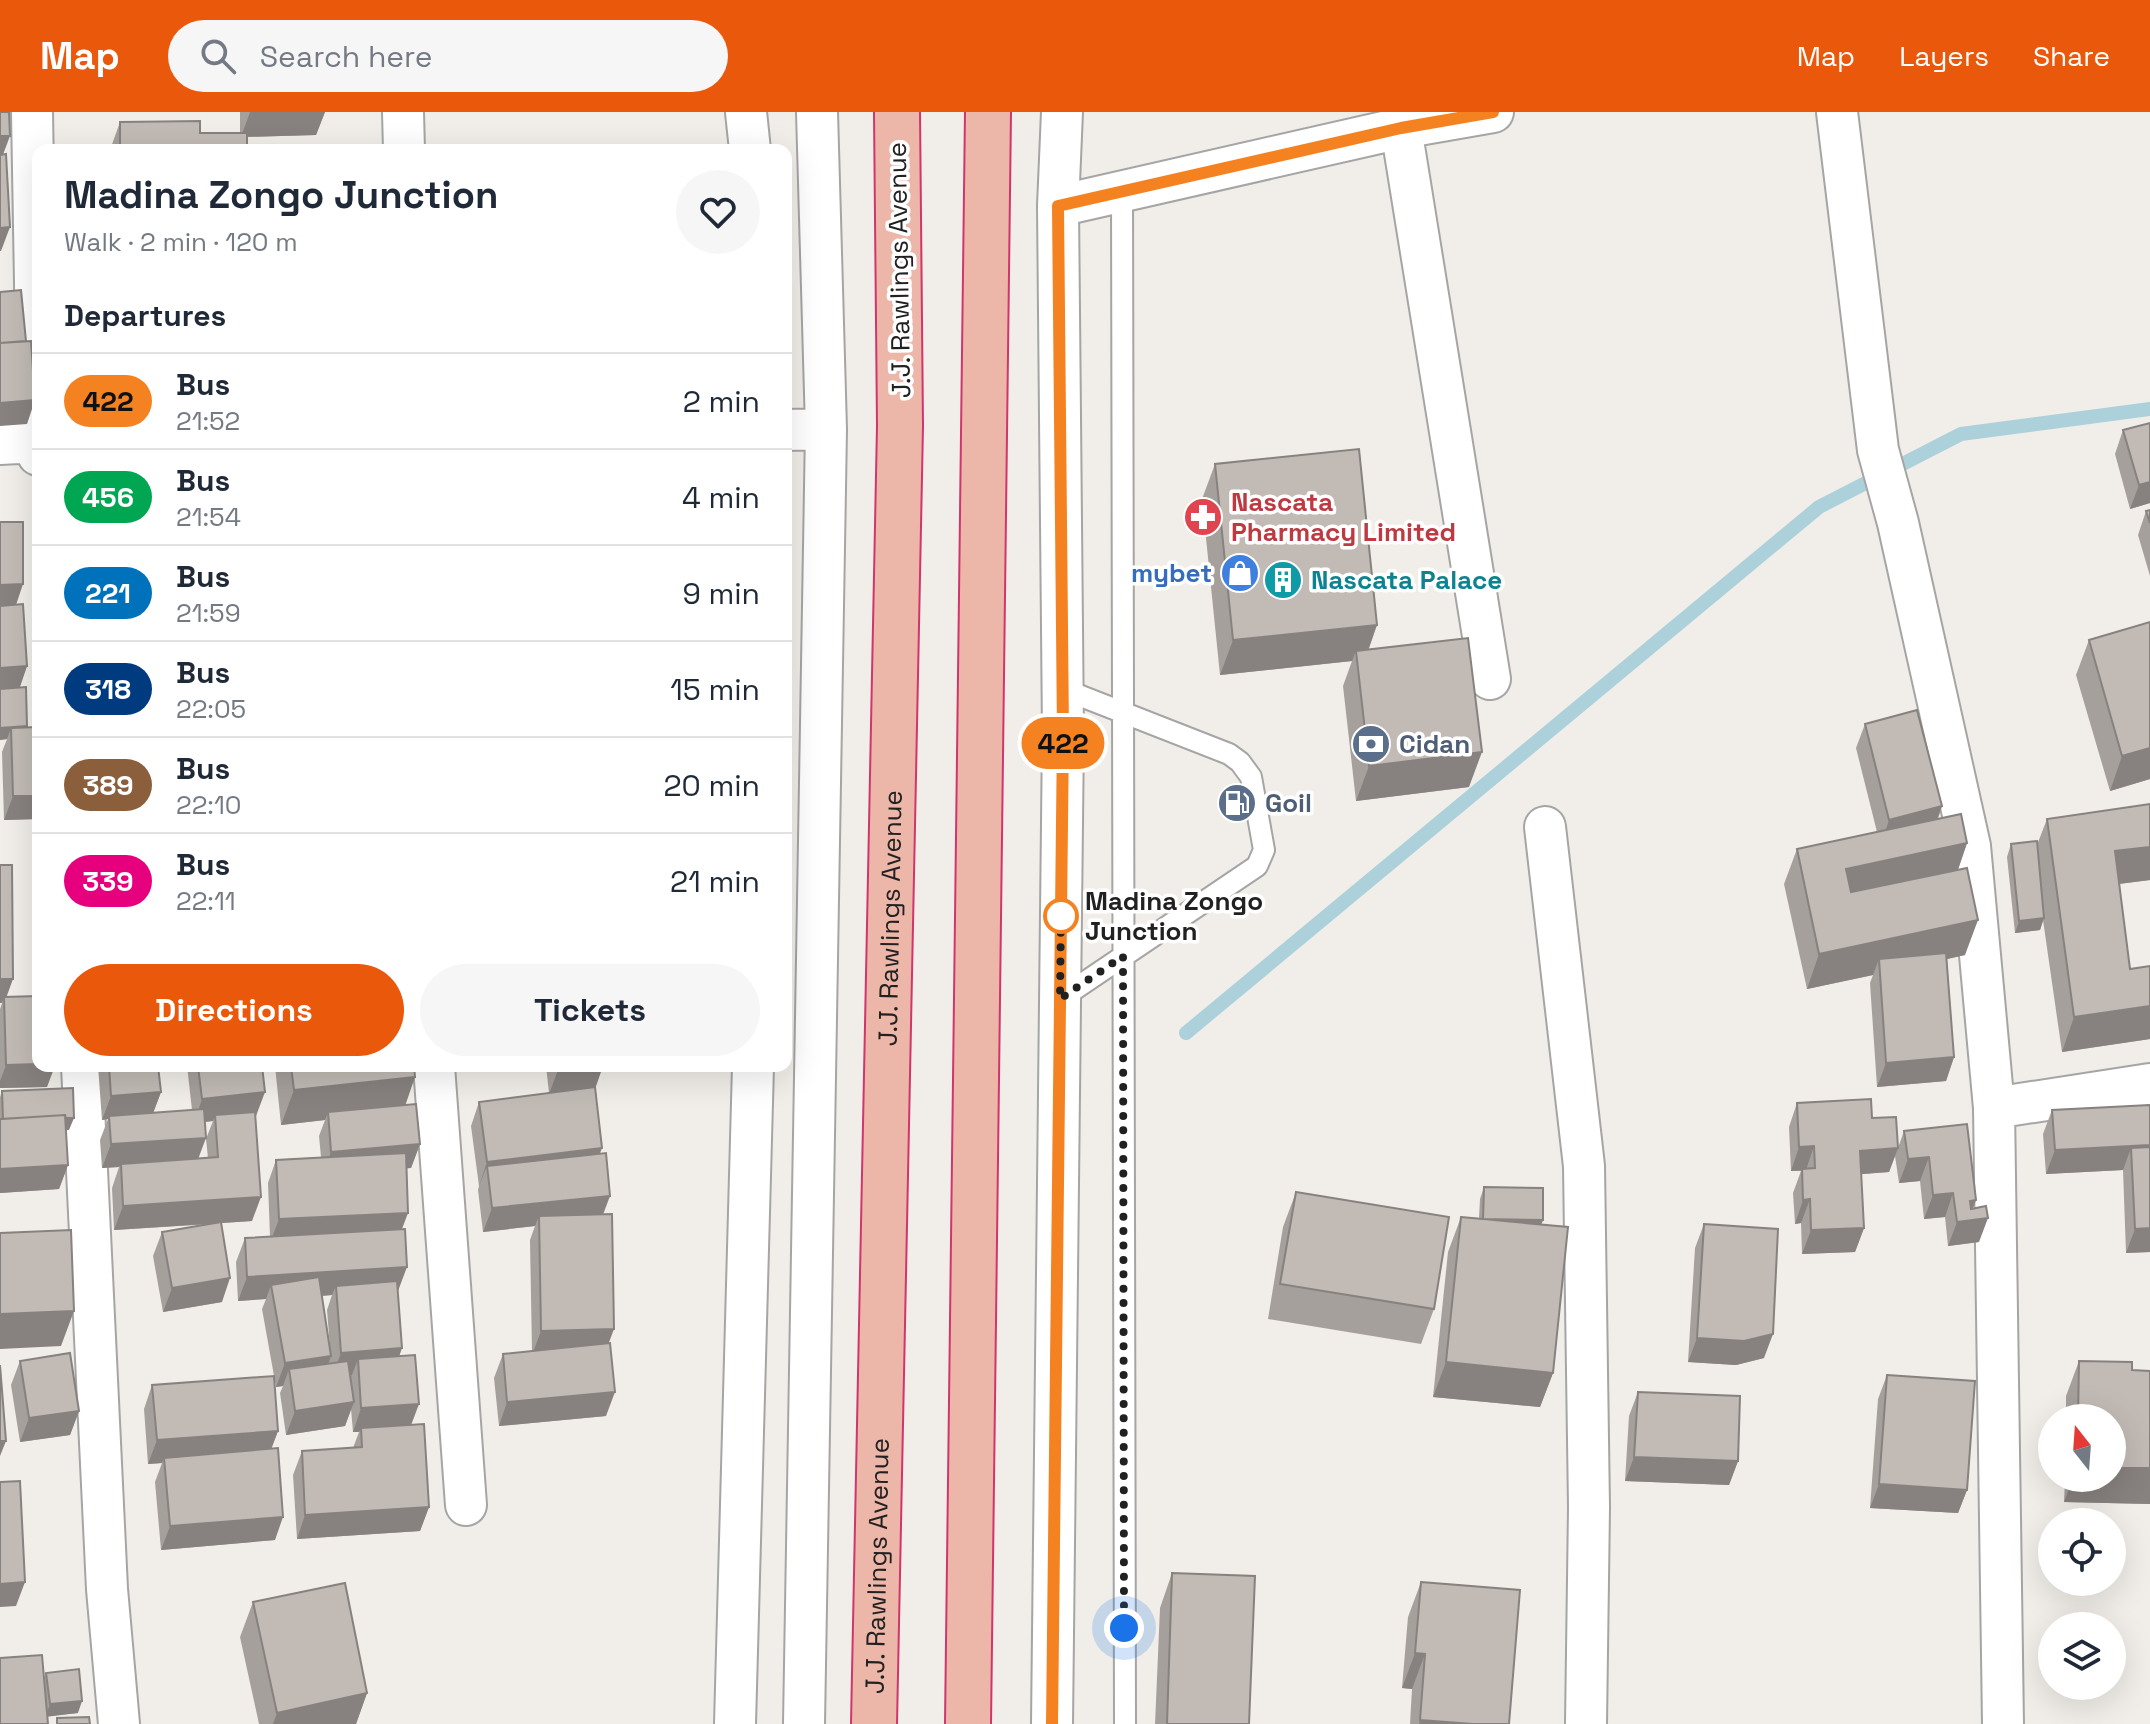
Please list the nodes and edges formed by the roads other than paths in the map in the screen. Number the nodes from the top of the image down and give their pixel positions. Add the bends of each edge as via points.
1 (32, 112) edge
2 (403, 112) edge
3 (746, 112) edge
4 (817, 112) edge
5 (897, 112) edge
6 (988, 112) edge
7 (1062, 112) edge
8 (1837, 112) edge
9 (1473, 114) edge
10 (1401, 128) junction
11 (33, 144) edge
12 (404, 144) edge
13 (749, 144) edge
14 (1122, 191) junction
15 (1058, 206) junction
16 (826, 429) junction
17 (792, 430) edge
18 (32, 442) edge
19 (0, 444) edge
20 (1490, 679) dead end
21 (1063, 689) junction
22 (1122, 712) junction
23 (1545, 827) dead end
24 (1123, 956) junction
25 (1060, 999) junction
26 (82, 1072) edge
27 (434, 1072) edge
28 (753, 1072) edge
29 (2150, 1084) edge
30 (1994, 1108) junction
31 (466, 1505) dead end
32 (119, 1724) edge
33 (735, 1724) edge
34 (804, 1724) edge
35 (874, 1724) edge
36 (968, 1724) edge
37 (1052, 1724) edge
38 (1125, 1724) edge
39 (1586, 1724) edge
40 (2003, 1724) edge

1 - 11 street
2 - 12 street
3 - 13 street
4 - 16 street
5 - 35 highway, J.J. Rawlings Avenue via 899,458
6 - 36 highway
7 - 15 street
8 - 30 street via 1878,450 1970,846
9 - 10 street
10 - 14 street
10 - 20 street
14 - 15 street
14 - 22 lane
15 - 21 street
16 - 17 street
16 - 34 street
18 - 19 street
21 - 22 lane
21 - 25 street
22 - 24 lane
22 - 24 lane via 1240,762 1251,777 1264,850 1257,866
23 - 39 street via 1584,1166
24 - 25 lane
24 - 38 lane
25 - 37 street
26 - 32 street via 110,1648
27 - 31 street
28 - 33 street
29 - 30 street
30 - 40 street

